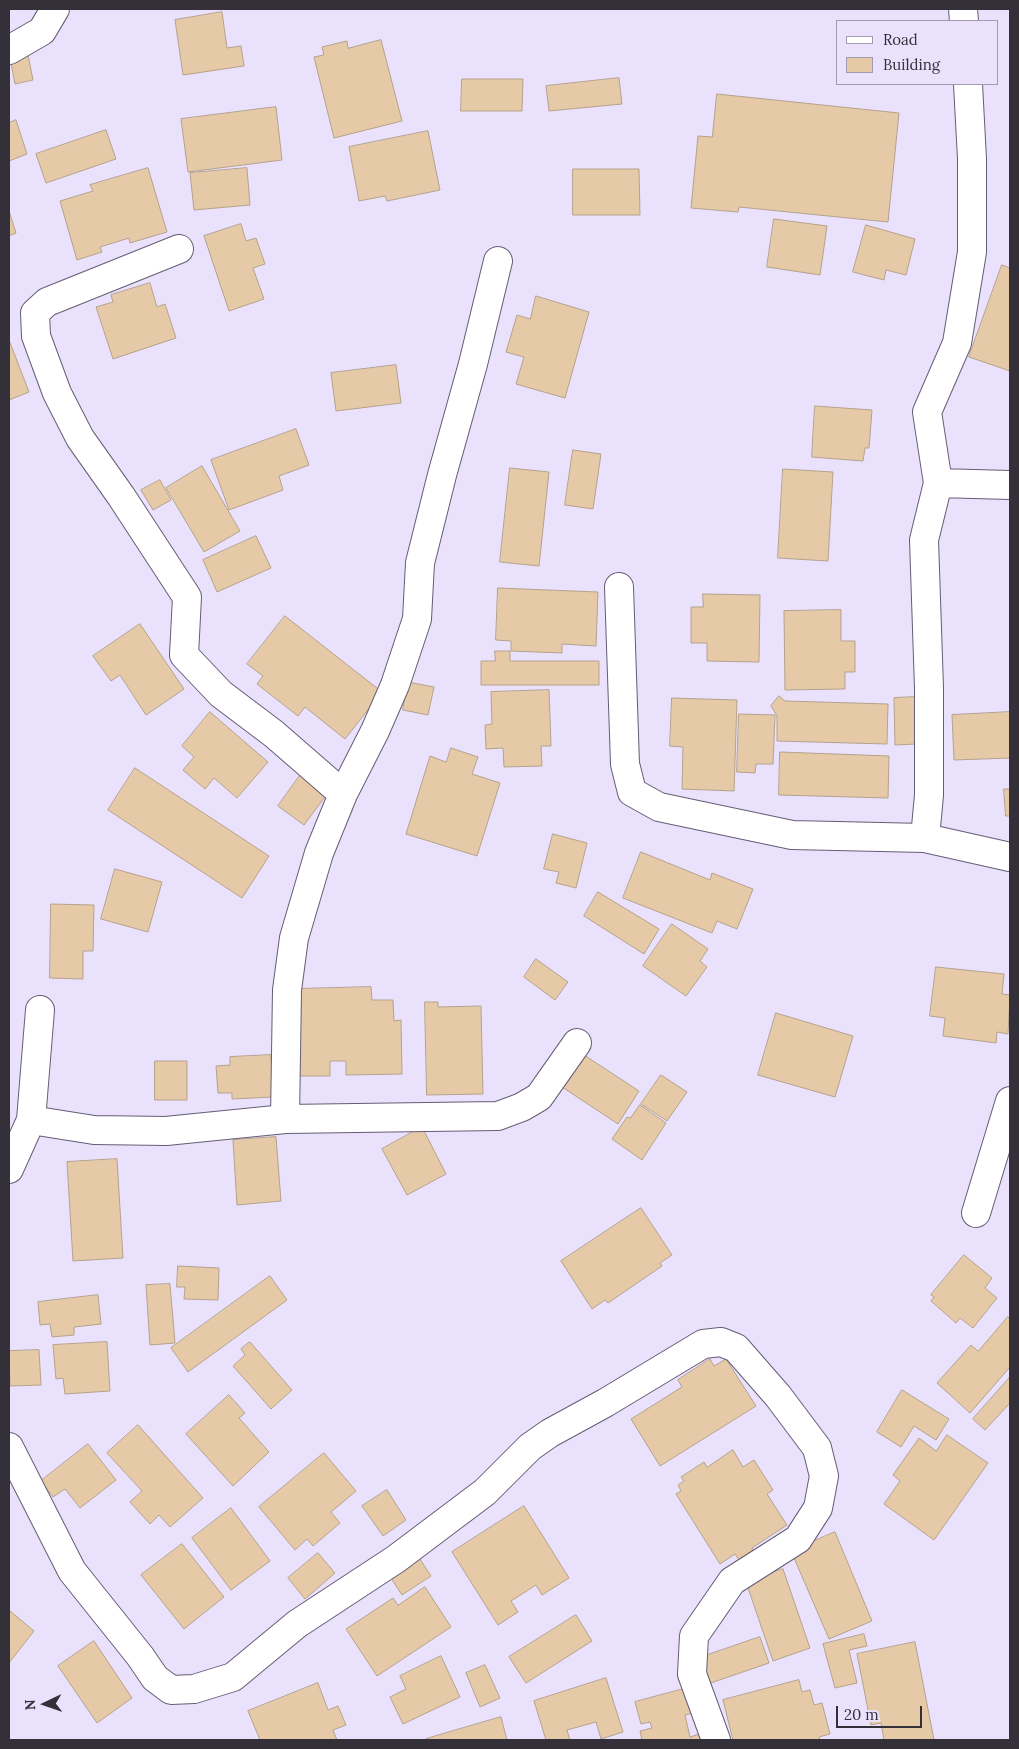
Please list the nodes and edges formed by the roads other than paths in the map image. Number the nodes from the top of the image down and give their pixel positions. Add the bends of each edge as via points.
1 (55, 9) edge
2 (9, 50) edge
3 (968, 85) edge
4 (179, 249) dead end
5 (498, 261) dead end
6 (938, 483) junction
7 (1010, 485) edge
8 (619, 587) dead end
9 (343, 794) junction
10 (925, 838) junction
11 (1010, 857) edge
12 (40, 1010) dead end
13 (577, 1043) dead end
14 (1010, 1101) edge
15 (285, 1119) junction
16 (31, 1120) junction
17 (9, 1169) edge
18 (976, 1213) dead end
19 (9, 1446) edge
20 (716, 1740) edge

1 - 2 street via 42,31
3 - 6 street via 972,252 957,343 927,412
4 - 9 street via 47,302 35,313 36,336 57,392 80,438 187,597 184,655 221,694 274,734
5 - 9 street via 420,563 417,619 375,732
6 - 7 street
6 - 10 street via 924,540 929,688 929,795
8 - 10 street via 625,764 632,792 660,807 792,835
9 - 15 street via 319,853 294,938 287,990
10 - 11 street
12 - 16 street
13 - 15 street via 538,1097 498,1116
14 - 18 street
15 - 16 street via 166,1131 94,1130
16 - 17 street
19 - 20 street via 72,1571 155,1678 171,1690 194,1689 233,1677 297,1624 396,1559 485,1492 530,1447 550,1433 703,1344 721,1342 736,1348 817,1448 824,1476 818,1508 798,1539 732,1582 694,1636 692,1674

